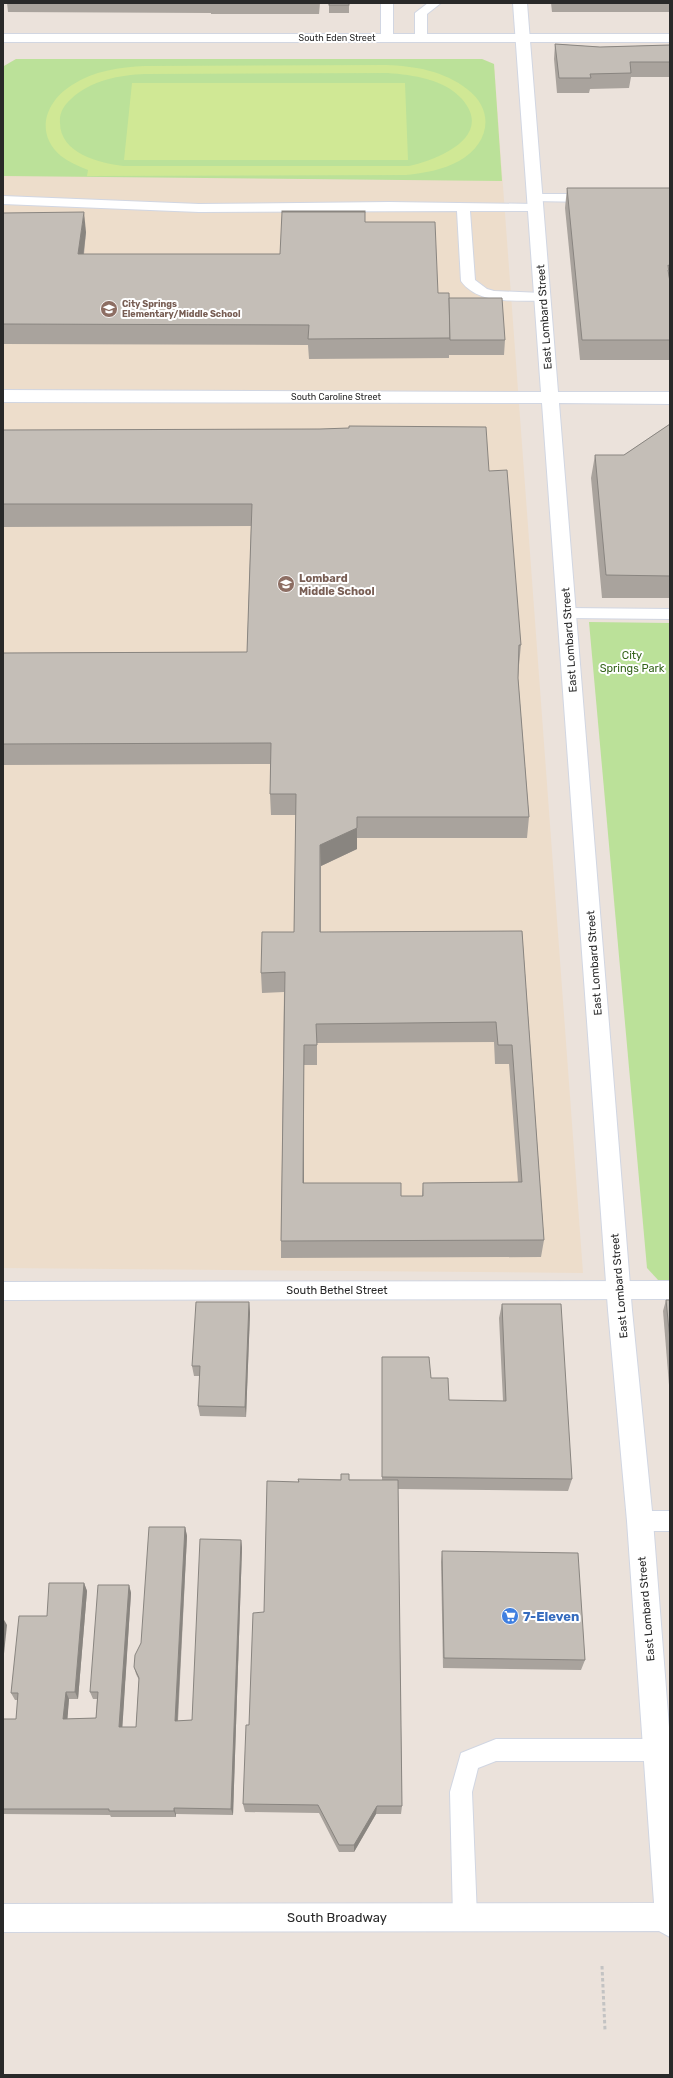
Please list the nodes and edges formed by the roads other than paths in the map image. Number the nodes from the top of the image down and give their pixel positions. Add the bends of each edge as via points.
1 (387, 3) edge
2 (435, 3) edge
3 (520, 3) edge
4 (3, 38) edge
5 (387, 38) junction
6 (421, 38) junction
7 (522, 38) junction
8 (670, 38) edge
9 (602, 198) edge
10 (3, 200) edge
11 (535, 203) junction
12 (463, 208) junction
13 (542, 297) junction
14 (3, 396) edge
15 (550, 398) junction
16 (670, 398) edge
17 (566, 613) junction
18 (670, 614) edge
19 (619, 1290) junction
20 (670, 1290) edge
21 (3, 1291) edge
22 (640, 1521) junction
23 (670, 1521) edge
24 (657, 1750) junction
25 (464, 1917) junction
26 (670, 1917) edge
27 (3, 1918) edge
28 (670, 1922) edge

1 - 5 lane
2 - 6 lane via 421,13
3 - 7 main road, East Lombard Street
4 - 5 main road, South Eden Street
5 - 6 main road, South Eden Street
6 - 7 main road, South Eden Street
7 - 8 main road, South Eden Street
7 - 11 main road, East Lombard Street
9 - 11 lane
10 - 12 lane via 199,208
11 - 12 lane
11 - 13 main road, East Lombard Street
12 - 13 lane via 468,281 482,292 494,295
13 - 15 main road, East Lombard Street
14 - 15 main road, South Caroline Street
15 - 16 main road, South Caroline Street
15 - 17 main road, East Lombard Street
17 - 18 lane
17 - 19 main road, East Lombard Street
19 - 20 lane, South Bethel Street
19 - 21 lane, South Bethel Street
19 - 22 main road, East Lombard Street
22 - 23 lane
22 - 24 main road, East Lombard Street
24 - 25 lane via 496,1750 469,1761 461,1792
24 - 26 main road, East Lombard Street
25 - 26 main road, South Broadway
25 - 27 main road, South Broadway
26 - 28 main road, East Lombard Street

